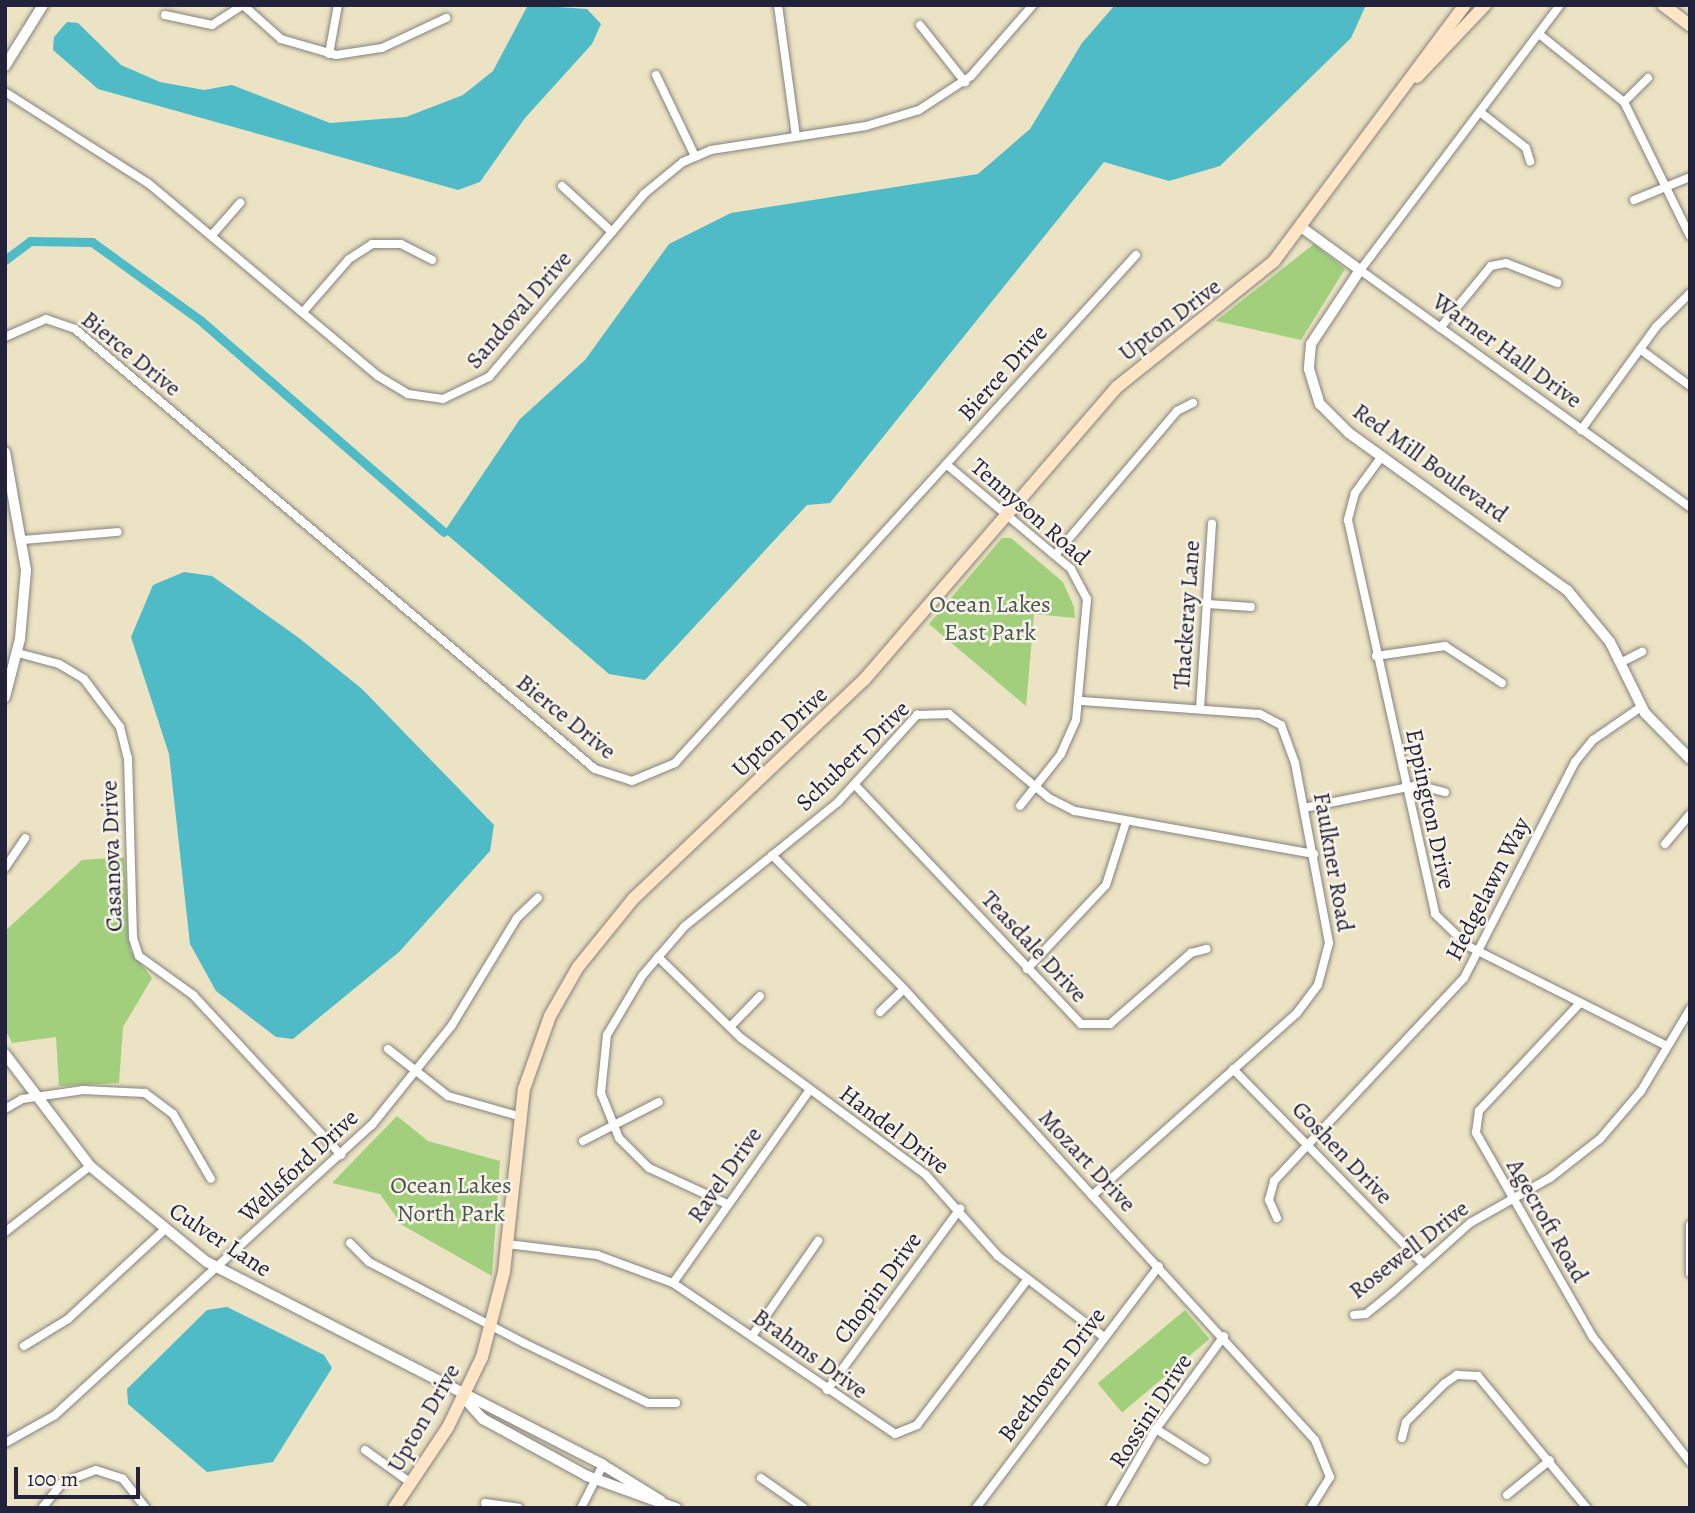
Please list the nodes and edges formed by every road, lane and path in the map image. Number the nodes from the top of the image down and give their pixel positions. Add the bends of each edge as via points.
1 (43, 5) edge
2 (243, 5) edge
3 (338, 5) edge
4 (778, 5) edge
5 (1033, 5) edge
6 (1465, 5) edge
7 (1485, 5) edge
8 (1560, 5) edge
9 (1664, 5) edge
10 (165, 15) dead end
11 (446, 18) dead end
12 (920, 25) dead end
13 (1690, 25) edge
14 (1539, 34) junction
15 (329, 54) junction
16 (5, 66) edge
17 (656, 75) dead end
18 (1648, 79) dead end
19 (964, 82) junction
20 (5, 92) edge
21 (1397, 97) junction
22 (1624, 102) junction
23 (1480, 112) junction
24 (796, 136) junction
25 (695, 156) junction
26 (1530, 161) dead end
27 (1690, 177) edge
28 (562, 186) dead end
29 (1667, 187) junction
30 (1634, 200) dead end
31 (240, 203) dead end
32 (1301, 227) junction
33 (612, 232) junction
34 (212, 235) junction
35 (1690, 236) edge
36 (1136, 256) dead end
37 (432, 260) dead end
38 (1360, 270) junction
39 (1557, 283) dead end
40 (1690, 293) edge
41 (303, 312) junction
42 (1440, 328) junction
43 (5, 337) edge
44 (1640, 349) junction
45 (1690, 386) edge
46 (1193, 403) dead end
47 (1581, 430) junction
48 (5, 452) edge
49 (1382, 456) junction
50 (946, 464) junction
51 (1690, 508) edge
52 (1004, 512) junction
53 (1212, 523) dead end
54 (118, 531) dead end
55 (24, 540) junction
56 (1055, 555) junction
57 (1208, 604) junction
58 (1251, 607) dead end
59 (18, 653) junction
60 (1643, 653) dead end
61 (1376, 656) junction
62 (1620, 663) junction
63 (1502, 682) dead end
64 (5, 697) edge
65 (1082, 701) junction
66 (1641, 707) junction
67 (1200, 709) junction
68 (1690, 759) edge
69 (855, 785) junction
70 (1035, 788) junction
71 (1405, 788) junction
72 (1445, 792) dead end
73 (1020, 806) dead end
74 (1304, 808) junction
75 (1690, 814) edge
76 (1126, 822) junction
77 (25, 838) dead end
78 (1665, 844) dead end
79 (1314, 854) junction
80 (772, 855) junction
81 (5, 868) edge
82 (538, 898) dead end
83 (1206, 949) dead end
84 (1480, 952) junction
85 (658, 957) junction
86 (1027, 969) junction
87 (904, 989) junction
88 (760, 996) dead end
89 (1580, 1003) junction
90 (1690, 1009) edge
91 (880, 1012) dead end
92 (730, 1027) junction
93 (1667, 1046) junction
94 (388, 1049) dead end
95 (5, 1055) edge
96 (1233, 1069) junction
97 (416, 1072) junction
98 (809, 1091) junction
99 (32, 1097) junction
100 (659, 1102) dead end
101 (5, 1108) edge
102 (518, 1116) junction
103 (612, 1126) junction
104 (583, 1141) dead end
105 (1308, 1144) junction
106 (341, 1156) junction
107 (90, 1166) junction
108 (211, 1179) dead end
109 (1092, 1196) junction
110 (1512, 1200) junction
111 (727, 1204) junction
112 (960, 1209) junction
113 (1277, 1218) dead end
114 (1690, 1225) edge
115 (164, 1230) junction
116 (5, 1232) edge
117 (818, 1241) dead end
118 (350, 1243) dead end
119 (508, 1244) junction
120 (1423, 1264) junction
121 (1159, 1266) junction
122 (219, 1269) junction
123 (1690, 1273) edge
124 (1028, 1279) junction
125 (673, 1283) junction
126 (1354, 1315) dead end
127 (492, 1327) junction
128 (752, 1336) junction
129 (1224, 1336) junction
130 (1104, 1337) junction
131 (24, 1346) dead end
132 (827, 1390) junction
133 (464, 1398) junction
134 (676, 1403) dead end
135 (1156, 1429) junction
136 (1402, 1438) dead end
137 (5, 1444) edge
138 (365, 1450) dead end
139 (1205, 1460) dead end
140 (1550, 1460) junction
141 (1690, 1462) edge
142 (603, 1465) junction
143 (761, 1478) dead end
144 (595, 1480) junction
145 (411, 1483) junction
146 (1507, 1495) dead end
147 (661, 1501) junction
148 (485, 1503) dead end
149 (42, 1508) edge
150 (146, 1508) edge
151 (394, 1508) edge
152 (519, 1508) edge
153 (581, 1508) edge
154 (676, 1508) edge
155 (804, 1508) edge
156 (976, 1508) edge
157 (1110, 1508) edge
158 (1311, 1508) edge
159 (1587, 1508) edge

1 - 16 street
2 - 10 street via 212,24
2 - 15 street via 281,39
3 - 15 street
4 - 24 street
5 - 19 street, Sandoval Drive
6 - 21 main road, Upton Drive
7 - 21 main road, Upton Drive
8 - 14 street, Red Mill Boulevard
9 - 13 main road
11 - 15 street via 382,48
12 - 19 street
14 - 22 street
14 - 23 street, Red Mill Boulevard
17 - 25 street
18 - 22 street
19 - 24 street, Sandoval Drive via 898,118
20 - 34 street, Sandoval Drive via 148,183
21 - 32 main road, Upton Drive
22 - 29 street
23 - 26 street via 1526,148
23 - 38 street, Red Mill Boulevard
24 - 25 street, Sandoval Drive
25 - 33 street, Sandoval Drive via 657,181
27 - 29 street
28 - 33 street
29 - 30 street
29 - 35 street
31 - 34 street
32 - 38 street, Warner Hall Drive
32 - 52 main road, Upton Drive via 1241,292 1117,387
33 - 41 street, Sandoval Drive via 489,377 452,398 422,398 396,388
34 - 41 street, Sandoval Drive
36 - 50 street, Bierce Drive
37 - 41 street via 401,244 363,248
38 - 42 street, Warner Hall Drive
38 - 49 street, Red Mill Boulevard via 1315,334 1309,369 1328,414
39 - 42 street via 1506,262 1491,266
40 - 44 street
42 - 47 street, Warner Hall Drive
43 - 50 street, Bierce Drive via 46,319 75,329 596,769 624,780 646,779 675,763
44 - 45 street
44 - 47 street
46 - 56 street via 1177,411
47 - 51 street, Warner Hall Drive
48 - 55 street
49 - 61 street, Eppington Drive via 1355,493 1348,520
49 - 62 street, Red Mill Boulevard via 1567,590 1598,624
50 - 52 street, Tennyson Road
52 - 56 street, Tennyson Road
52 - 102 main road, Upton Drive via 849,696 596,941 550,1016
53 - 57 street, Thackeray Lane
54 - 55 street
55 - 59 street
56 - 65 street, Tennyson Road via 1078,578 1087,598
57 - 58 street
57 - 67 street, Thackeray Lane
59 - 64 street
59 - 106 street, Casanova Drive via 59,664 84,679 120,727 128,758 133,938 139,956 194,995
60 - 62 street
61 - 63 street via 1446,646
61 - 71 street, Eppington Drive
62 - 66 street, Red Mill Boulevard
65 - 67 street, Faulkner Road
65 - 70 street, Tennyson Road via 1061,754
66 - 68 street, Red Mill Boulevard
66 - 84 street, Hedgelawn Way via 1593,740 1575,762
67 - 74 street, Faulkner Road via 1276,721 1289,739
69 - 70 street, Schubert Drive via 917,715 934,710 948,714
69 - 80 street, Schubert Drive
69 - 86 street, Teasdale Drive
70 - 73 street, Tennyson Road
70 - 76 street, Schubert Drive via 1075,811
71 - 72 street
71 - 74 street
71 - 84 street, Eppington Drive via 1435,914 1450,934
74 - 79 street, Faulkner Road
75 - 78 street
76 - 79 street, Schubert Drive
76 - 86 street via 1106,885
77 - 81 street
79 - 96 street, Faulkner Road via 1328,929 1324,971 1296,1014
80 - 85 street, Schubert Drive via 713,901
80 - 87 street, Mozart Drive
82 - 97 street, Wellsford Drive via 517,918
83 - 86 street, Teasdale Drive via 1191,953 1110,1024 1095,1028 1075,1020
84 - 89 street, Eppington Drive
84 - 105 street, Hedgelawn Way via 1464,978
85 - 92 street, Handel Drive
85 - 103 street, Schubert Drive via 603,1048 601,1093
87 - 91 street
87 - 109 street, Mozart Drive
88 - 92 street
89 - 93 street, Eppington Drive
89 - 110 street, Agecroft Road via 1476,1118 1479,1139
90 - 93 street, Rosewell Drive
92 - 98 street, Handel Drive
93 - 110 street, Rosewell Drive via 1615,1124 1573,1162
94 - 97 street
95 - 99 street, Culver Lane
96 - 105 street, Goshen Drive
96 - 109 street, Faulkner Road
97 - 102 street via 461,1103
97 - 106 street, Wellsford Drive
98 - 111 street, Ravel Drive
98 - 112 street, Handel Drive via 926,1175
99 - 101 street
99 - 107 street, Culver Lane
99 - 108 street via 103,1088 145,1093 173,1114
100 - 103 street
102 - 119 main road, Upton Drive
103 - 104 street
103 - 111 street, Schubert Drive via 649,1168
105 - 113 street, Hedgelawn Way via 1272,1185 1269,1200
105 - 120 street, Goshen Drive
106 - 122 street, Wellsford Drive
107 - 115 street, Culver Lane
107 - 116 street
109 - 121 street, Mozart Drive
110 - 120 street, Rosewell Drive via 1470,1223
110 - 141 street, Agecroft Road via 1593,1337
111 - 125 street, Ravel Drive
112 - 124 street, Handel Drive via 988,1246
112 - 132 street, Chopin Drive
114 - 123 street
115 - 122 street, Culver Lane
115 - 131 street via 68,1318
117 - 128 street
118 - 127 street via 369,1262
119 - 125 street, Brahms Drive via 597,1255
119 - 127 main road, Upton Drive
120 - 126 street, Rosewell Drive via 1366,1314
121 - 129 street, Mozart Drive
121 - 130 street, Beethoven Drive
122 - 133 street, Culver Lane
122 - 137 street, Wellsford Drive via 55,1415
124 - 130 street, Handel Drive
124 - 132 street, Brahms Drive via 911,1430 887,1433
125 - 128 street, Brahms Drive
127 - 133 main road, Upton Drive
127 - 134 street via 639,1399
128 - 132 street, Brahms Drive
129 - 135 street, Rossini Drive
129 - 158 street, Mozart Drive via 1326,1456 1328,1484
130 - 156 street, Beethoven Drive
133 - 142 street, Culver Lane
133 - 144 street, Culver Lane via 482,1419
133 - 145 main road, Upton Drive
135 - 139 street
135 - 157 street, Rossini Drive
136 - 140 street via 1406,1422 1444,1384 1470,1374 1491,1385
138 - 145 street
140 - 146 street
140 - 159 street
142 - 144 street
142 - 147 street, Culver Lane
143 - 155 street
144 - 147 street, Culver Lane
144 - 153 street
145 - 151 main road, Upton Drive
147 - 154 street, Culver Lane
148 - 152 street
149 - 150 street via 62,1483 96,1470 123,1479

